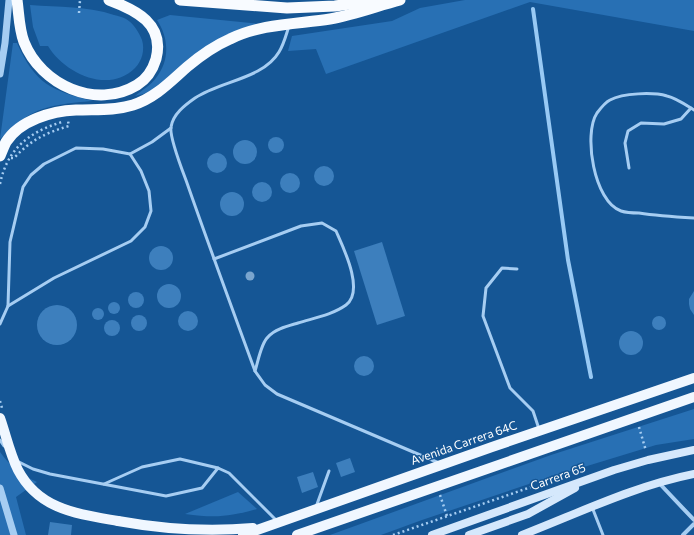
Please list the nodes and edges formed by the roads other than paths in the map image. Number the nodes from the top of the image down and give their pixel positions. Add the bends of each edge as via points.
1 (9, 0) edge
2 (17, 0) edge
3 (109, 0) edge
4 (180, 0) edge
5 (378, 0) edge
6 (400, 0) edge
7 (290, 24) junction
8 (0, 74) edge
9 (693, 109) edge
10 (171, 128) junction
11 (130, 154) junction
12 (4, 156) edge
13 (629, 168) dead end
14 (694, 218) edge
15 (214, 259) junction
16 (517, 269) dead end
17 (8, 306) junction
18 (0, 324) edge
19 (255, 371) junction
20 (694, 378) edge
21 (694, 397) edge
22 (1, 413) edge
23 (539, 431) junction
24 (0, 440) edge
25 (694, 450) edge
26 (443, 464) junction
27 (218, 468) junction
28 (329, 471) dead end
29 (694, 474) edge
30 (596, 476) junction
31 (658, 482) junction
32 (103, 484) junction
33 (0, 488) edge
34 (592, 507) junction
35 (315, 510) junction
36 (694, 520) edge
37 (279, 522) junction
38 (694, 524) edge
39 (265, 527) junction
40 (14, 535) edge
41 (243, 535) edge
42 (297, 535) edge
43 (432, 535) edge
44 (469, 535) edge
45 (522, 535) edge
46 (603, 535) edge
47 (683, 535) edge

1 - 8 street
2 - 3 highway via 24,42 38,65 57,82 71,89 98,95 126,91 139,84 148,76 158,50 156,35 145,18 134,10
4 - 5 highway via 288,8 335,6
6 - 7 highway via 336,18
7 - 10 lane via 279,52 264,67 206,91 187,104 176,116
7 - 12 highway via 267,27 230,38 187,67 166,87 133,105 61,117 42,117 26,124 7,142
9 - 13 lane via 681,120 664,124 641,124 628,131 625,143
9 - 14 lane via 668,96 652,93 624,96 609,100 597,113 591,130 594,170 601,191 609,202 620,211
10 - 11 lane
10 - 15 lane via 177,155
11 - 17 lane via 141,171 149,191 151,211 145,227 130,241 54,278
11 - 17 lane via 76,148 44,164 31,175 22,193 10,242
15 - 19 lane
15 - 19 lane via 301,226 322,223 336,231 352,271 353,292 348,304 330,314 283,327 267,337
16 - 23 lane via 502,268 486,288 483,316 510,388 533,411
17 - 18 lane
19 - 26 lane via 265,385 277,394
20 - 23 main road, Avenida Carrera 64C
21 - 42 main road
22 - 39 main road, bridge via 18,470 30,488 51,505 66,511 118,521 162,526 215,530
23 - 26 main road, Avenida Carrera 64C
24 - 32 lane via 18,462 26,466 50,474
25 - 30 main road, Carrera 65 via 633,464
26 - 35 main road, Avenida Carrera 64C
27 - 32 lane via 180,459 142,466
27 - 32 lane via 202,488 166,496
27 - 37 lane via 229,473
28 - 35 lane
29 - 31 main road
30 - 43 main road, Carrera 65
30 - 44 main road via 528,514
31 - 34 main road
31 - 36 street
33 - 40 street
34 - 45 main road
34 - 46 lane
35 - 37 main road, Avenida Carrera 64C
37 - 39 main road, Avenida Carrera 64C
38 - 47 street
39 - 41 main road, Avenida Carrera 64C

